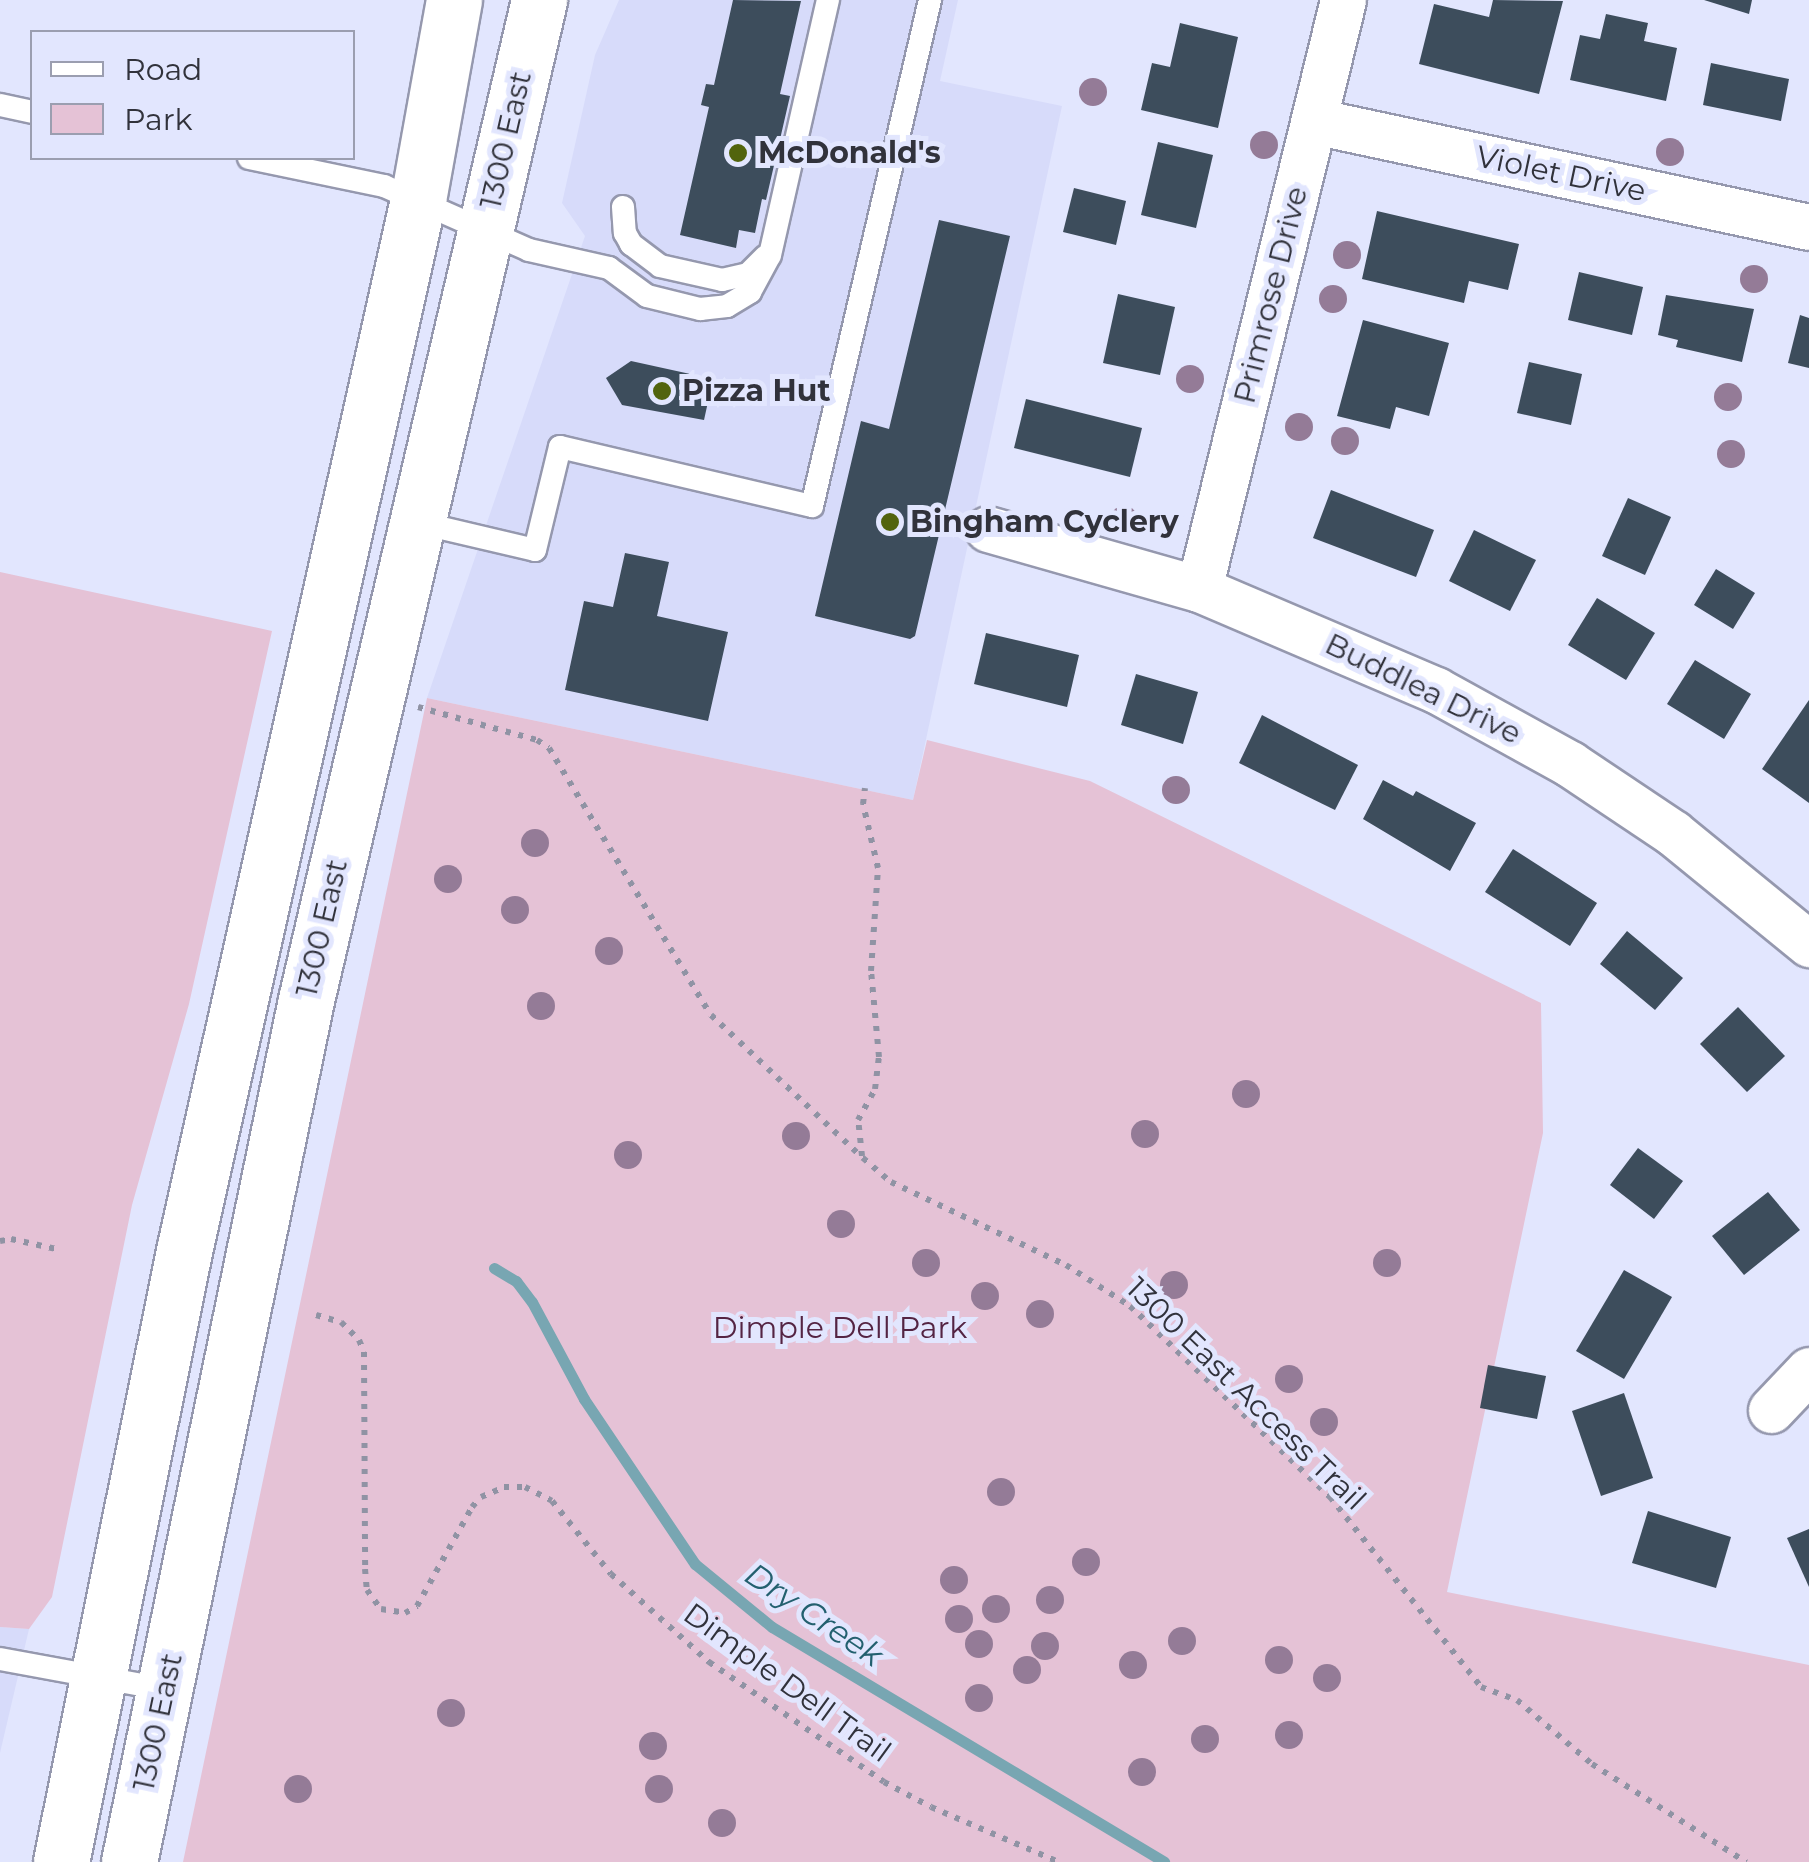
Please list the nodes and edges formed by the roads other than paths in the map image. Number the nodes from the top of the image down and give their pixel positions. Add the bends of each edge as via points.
1 (454, 0) edge
2 (539, 0) edge
3 (828, 0) edge
4 (930, 0) edge
5 (1343, 0) edge
6 (0, 105) edge
7 (30, 112) edge
8 (1314, 120) junction
9 (259, 160) edge
10 (418, 200) junction
11 (623, 207) dead end
12 (1809, 227) edge
13 (485, 230) junction
14 (773, 240) junction
15 (415, 522) junction
16 (988, 530) dead end
17 (1199, 589) junction
18 (1809, 944) edge
19 (1809, 1370) edge
20 (1771, 1410) dead end
21 (0, 1659) edge
22 (101, 1680) junction
23 (164, 1690) junction
24 (61, 1862) edge
25 (129, 1862) edge

1 - 10 main road
2 - 13 main road, 1300 East
3 - 14 lane
4 - 15 lane via 812,506 560,448 535,550
5 - 8 street, Primrose Drive
6 - 7 lane
8 - 12 street, Violet Drive
8 - 17 street, Primrose Drive
9 - 10 lane via 384,186
10 - 13 lane
10 - 22 main road via 184,1251
11 - 14 lane via 625,232 649,261 722,280 748,274
13 - 14 lane via 529,250 608,268 647,296 714,310 750,292
13 - 15 main road, 1300 East
15 - 23 main road, 1300 East via 306,1000
16 - 17 street, Buddlea Drive
17 - 18 street, Buddlea Drive via 1436,690 1570,764 1673,833
19 - 20 street
21 - 22 lane
22 - 23 lane
22 - 24 main road
23 - 25 main road, 1300 East

